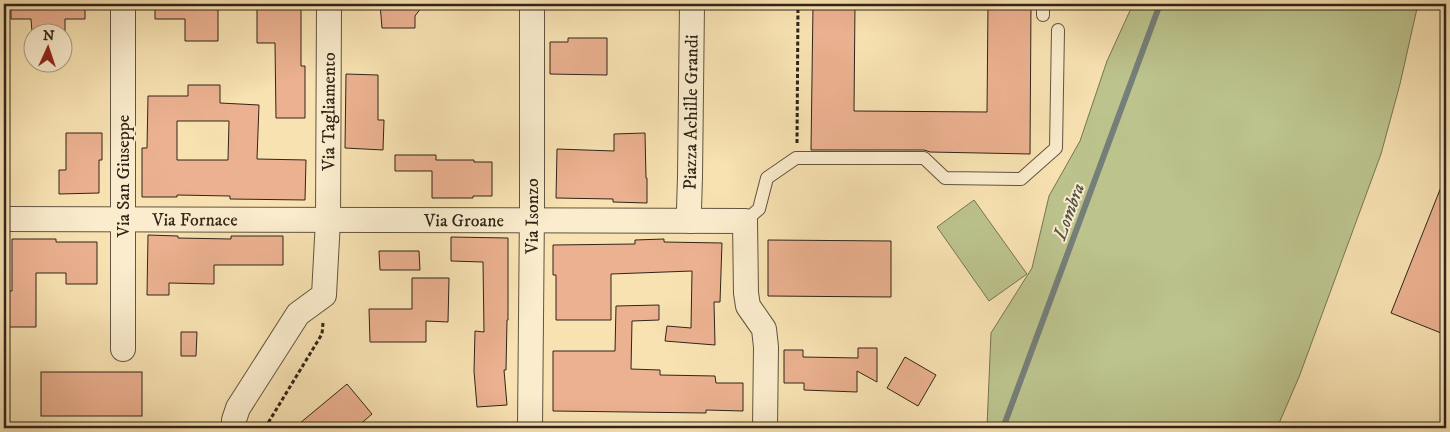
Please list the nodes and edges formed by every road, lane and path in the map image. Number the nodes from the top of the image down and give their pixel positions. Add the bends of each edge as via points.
1 (123, 4) edge
2 (329, 4) edge
3 (532, 4) edge
4 (692, 4) edge
5 (798, 4) edge
6 (1058, 30) dead end
7 (796, 158) junction
8 (4, 219) edge
9 (124, 220) junction
10 (328, 220) junction
11 (531, 221) junction
12 (691, 221) junction
13 (745, 221) junction
14 (324, 295) junction
15 (123, 348) dead end
16 (234, 428) edge
17 (265, 428) edge
18 (530, 428) edge
19 (765, 428) edge

1 - 9 street, Via San Giuseppe
2 - 10 street, Via Tagliamento
3 - 11 street, Via Isonzo
4 - 12 street, Piazza Achille Grandi
5 - 7 path
6 - 7 lane via 1056,148 1021,179 946,178 924,158
7 - 13 lane via 767,178 759,209
8 - 9 street, Via Fornace
9 - 10 street, Via Fornace
9 - 15 street, Via San Giuseppe
10 - 11 street, Via Groane
10 - 14 street, Via Tagliamento
11 - 12 street, Via Groane
11 - 18 street, Via Isonzo
12 - 13 street, Via Groane
13 - 19 street via 748,306 764,329 766,347
14 - 16 street via 298,314 238,408
14 - 17 path via 322,334

